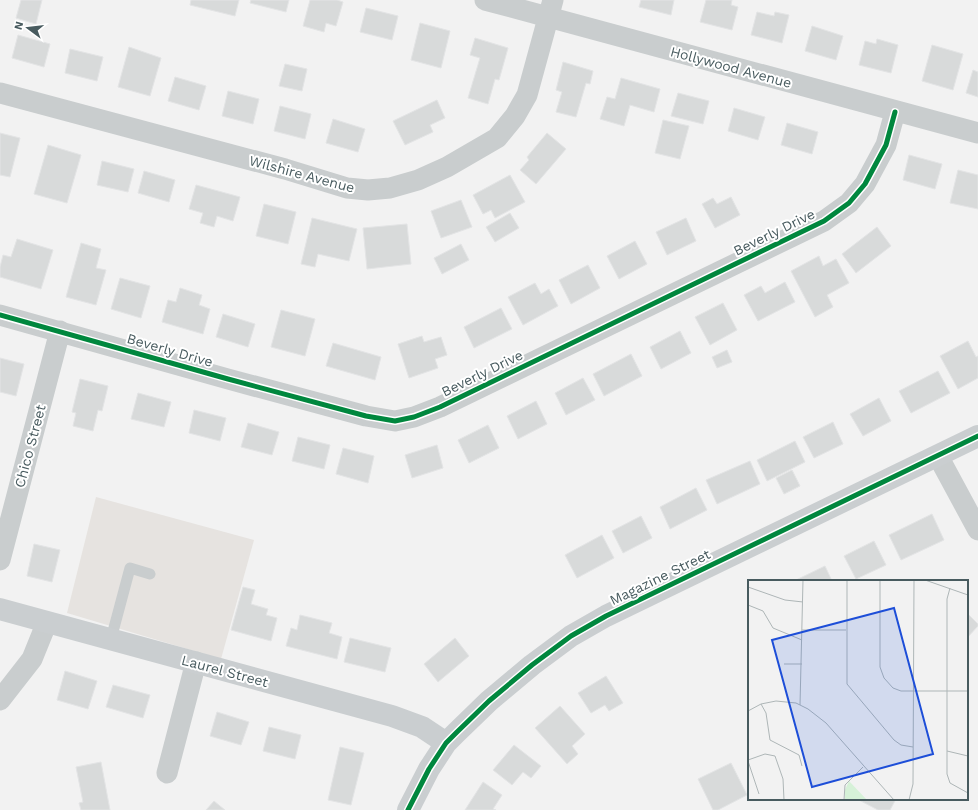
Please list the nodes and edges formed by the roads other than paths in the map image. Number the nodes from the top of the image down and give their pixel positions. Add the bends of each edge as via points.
1 (485, 0) edge
2 (550, 9) edge
3 (0, 93) edge
4 (895, 112) junction
5 (978, 133) edge
6 (0, 315) edge
7 (60, 331) junction
8 (978, 436) edge
9 (938, 456) junction
10 (978, 530) edge
11 (0, 560) edge
12 (150, 574) dead end
13 (0, 609) edge
14 (47, 622) junction
15 (111, 639) junction
16 (196, 662) junction
17 (0, 700) edge
18 (446, 743) junction
19 (167, 773) dead end
20 (408, 810) edge

1 - 2 street, Hollywood Avenue
2 - 3 street, Wilshire Avenue via 527,95 515,116 497,138 447,167 418,180 390,188 347,188
2 - 4 street, Hollywood Avenue
4 - 5 street, Hollywood Avenue
4 - 7 street, Beverly Drive via 886,145 865,184 849,203 824,221 440,407 414,417 394,421 366,416
6 - 7 street, Beverly Drive
7 - 11 street, Chico Street
8 - 9 street, Magazine Street
9 - 10 street
9 - 18 street, Magazine Street via 606,616 571,636 489,701
12 - 15 lane via 130,568
13 - 14 street, Laurel Street
14 - 15 street, Laurel Street
14 - 17 street via 32,659
15 - 16 street, Laurel Street
16 - 18 street, Laurel Street via 392,716 422,727
16 - 19 street
18 - 20 street, Magazine Street

